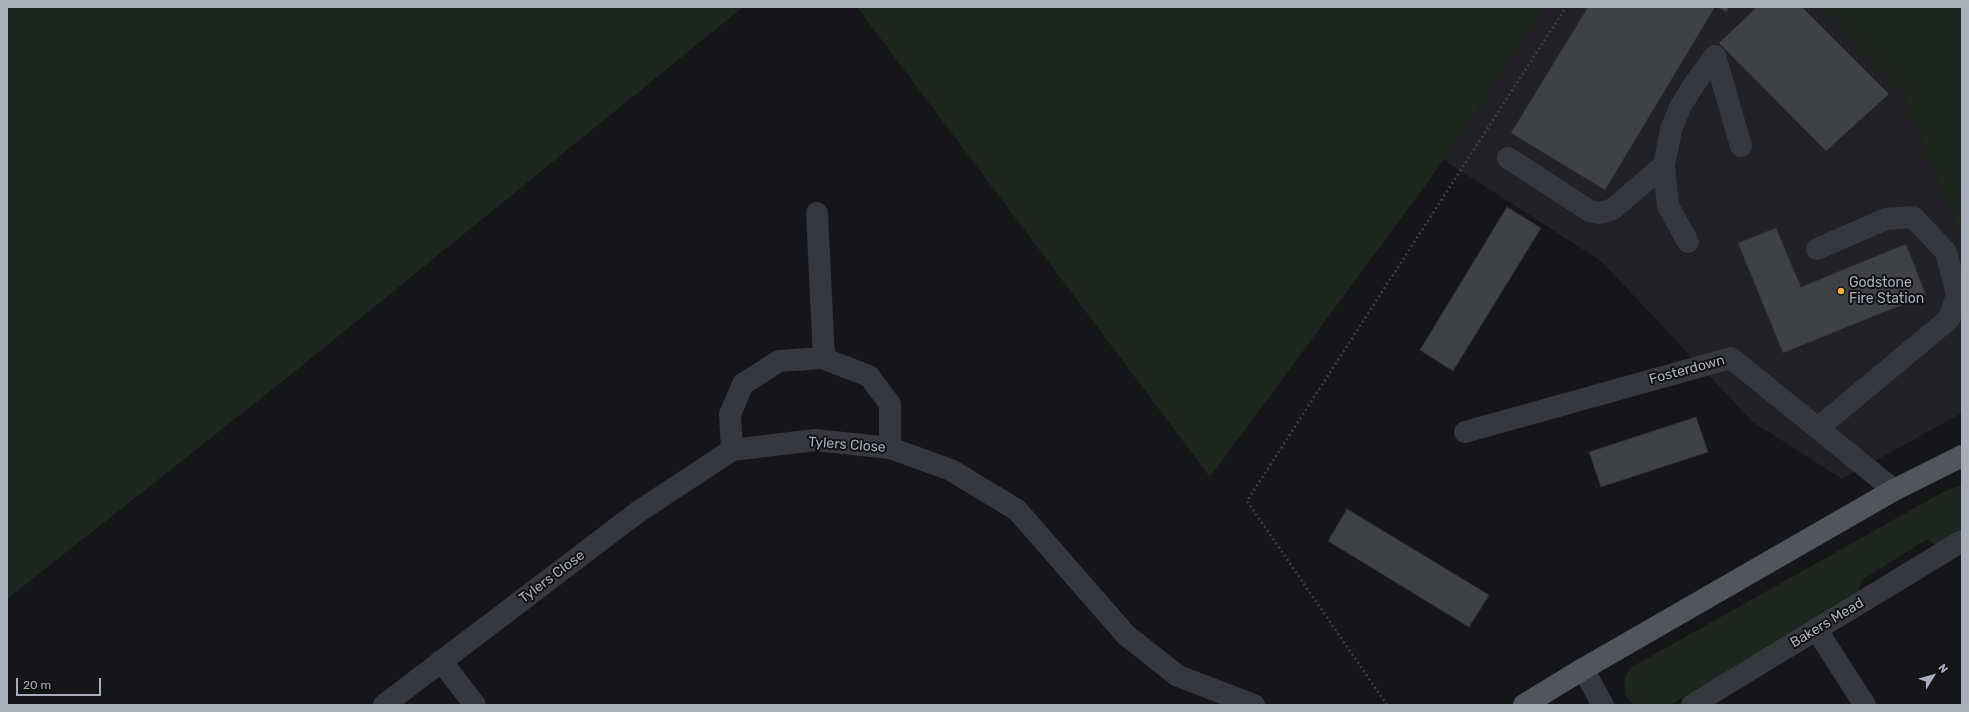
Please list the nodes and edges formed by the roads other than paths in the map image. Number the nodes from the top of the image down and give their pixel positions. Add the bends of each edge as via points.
1 (1741, 146) dead end
2 (1508, 158) dead end
3 (1664, 165) junction
4 (817, 213) dead end
5 (1688, 242) dead end
6 (1817, 249) dead end
7 (824, 359) junction
8 (1818, 428) junction
9 (1465, 432) dead end
10 (890, 448) junction
11 (732, 450) junction
12 (1962, 456) edge
13 (1894, 490) junction
14 (1962, 541) edge
15 (1816, 629) junction
16 (441, 661) junction
17 (1583, 669) junction
18 (384, 705) edge
19 (475, 705) edge
20 (1254, 705) edge
21 (1524, 705) edge
22 (1603, 705) edge
23 (1692, 705) edge
24 (1865, 705) edge

1 - 3 street via 1715,56 1680,107 1671,130
2 - 3 street via 1590,211 1600,213 1613,209
3 - 5 street via 1668,206
4 - 7 street
6 - 8 street via 1886,219 1913,217 1946,252 1956,295 1949,319
7 - 10 street via 869,376 890,404
7 - 11 street via 779,361 743,384 730,414
8 - 9 street, Fosterdown via 1731,358
8 - 13 street, Fosterdown
10 - 11 street, Tylers Close via 814,440
10 - 20 street, Tylers Close via 951,470 1017,510 1126,635 1178,676
11 - 16 street, Tylers Close via 638,512
12 - 13 main road
13 - 17 main road
14 - 15 street, Bakers Mead
15 - 23 street, Bakers Mead
15 - 24 street
16 - 18 street, Tylers Close
16 - 19 street
17 - 21 main road
17 - 22 street

